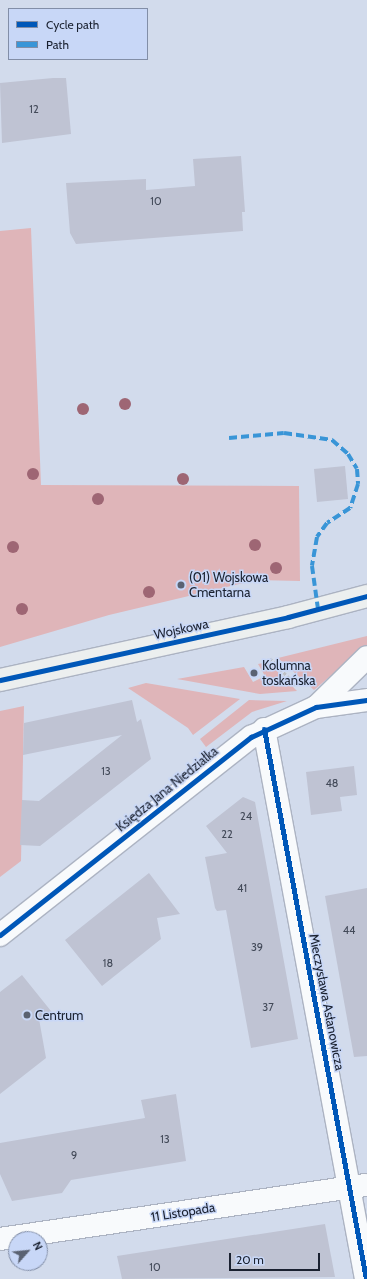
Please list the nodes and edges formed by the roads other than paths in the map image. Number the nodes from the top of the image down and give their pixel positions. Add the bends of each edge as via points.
1 (367, 596) edge
2 (367, 657) edge
3 (0, 680) edge
4 (367, 700) edge
5 (316, 707) junction
6 (264, 729) junction
7 (0, 935) edge
8 (358, 1186) edge
9 (0, 1239) edge
10 (366, 1279) edge

1 - 3 street, Wojskowa via 288,617
2 - 5 street
4 - 5 street, Księdza Jana Niedziałka
5 - 6 street, Księdza Jana Niedziałka
6 - 7 street, Księdza Jana Niedziałka via 250,737
6 - 8 street, Mieczysława Asłanowicza
8 - 9 street, 11 Listopada
8 - 10 street, Mieczysława Asłanowicza

